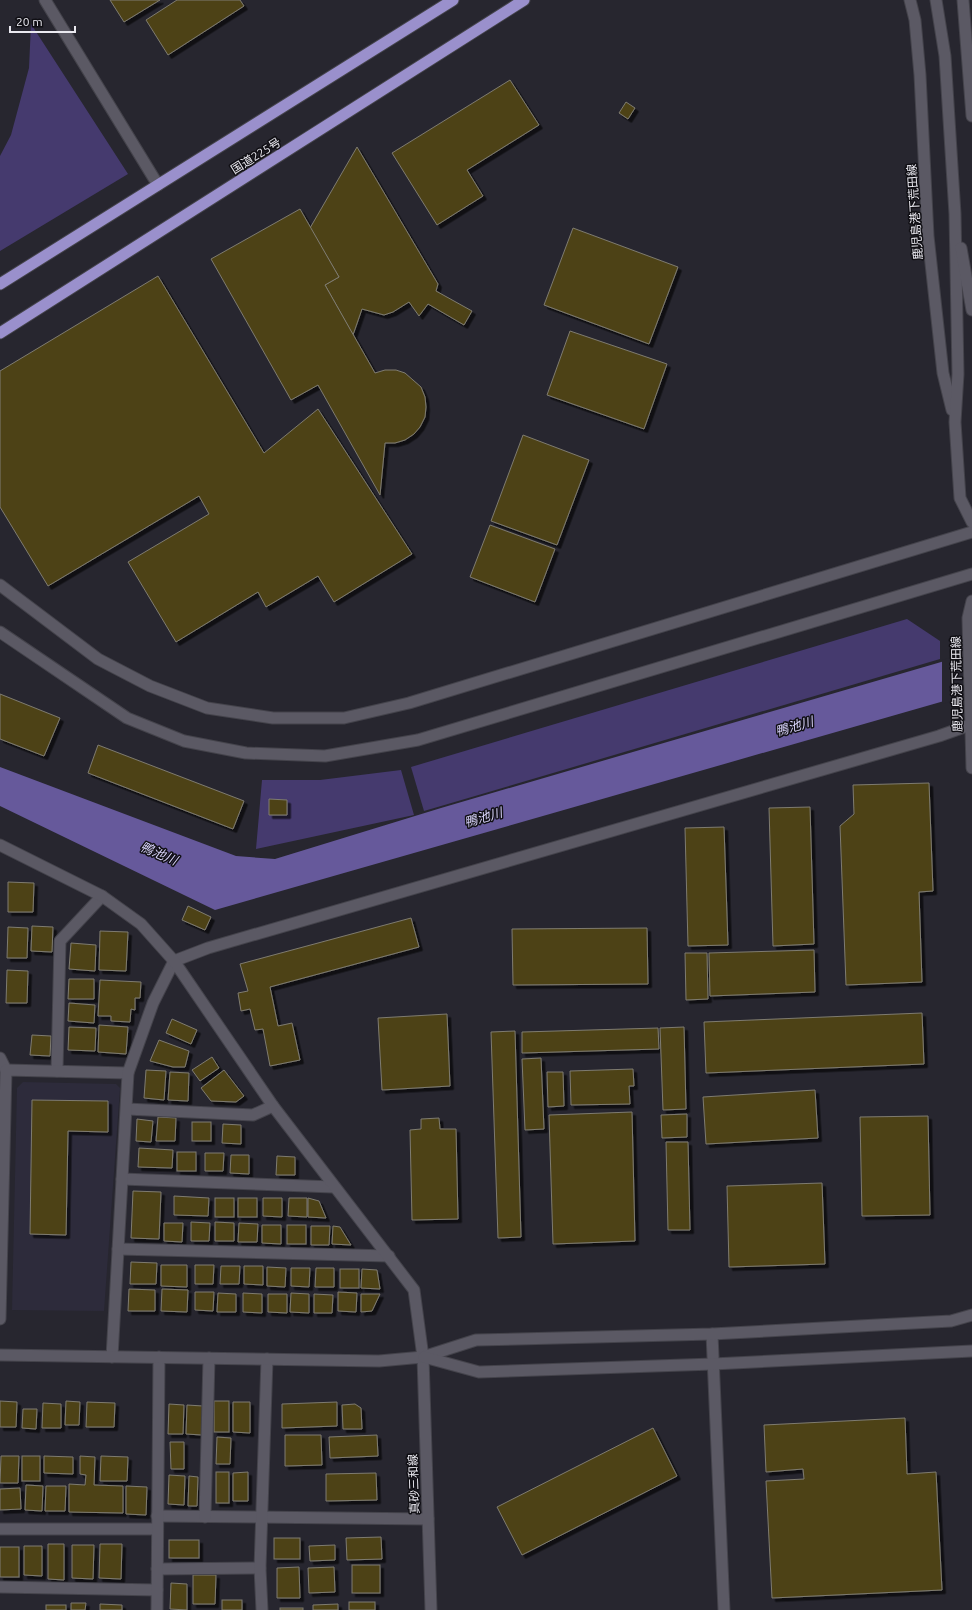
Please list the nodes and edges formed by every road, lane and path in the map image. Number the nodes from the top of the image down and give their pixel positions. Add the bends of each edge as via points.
1 (45, 0) edge
2 (453, 0) edge
3 (524, 0) edge
4 (910, 0) edge
5 (936, 0) edge
6 (964, 0) edge
7 (972, 116) edge
8 (158, 185) junction
9 (955, 214) junction
10 (0, 284) edge
11 (972, 310) edge
12 (0, 333) edge
13 (955, 422) junction
14 (972, 522) edge
15 (972, 532) edge
16 (972, 574) edge
17 (0, 585) edge
18 (972, 601) edge
19 (0, 632) edge
20 (970, 725) junction
21 (972, 768) edge
22 (0, 845) edge
23 (102, 896) junction
24 (174, 961) junction
25 (0, 1058) edge
26 (6, 1070) junction
27 (57, 1071) junction
28 (128, 1073) junction
29 (273, 1106) junction
30 (127, 1109) junction
31 (2, 1119) edge
32 (122, 1179) junction
33 (333, 1187) junction
34 (118, 1249) junction
35 (389, 1256) junction
36 (972, 1315) edge
37 (0, 1319) edge
38 (712, 1334) junction
39 (972, 1351) edge
40 (0, 1355) edge
41 (112, 1356) junction
42 (160, 1357) junction
43 (423, 1357) junction
44 (209, 1358) junction
45 (266, 1359) junction
46 (713, 1364) junction
47 (157, 1516) junction
48 (205, 1517) junction
49 (262, 1518) junction
50 (428, 1519) junction
51 (0, 1529) edge
52 (157, 1529) junction
53 (260, 1568) junction
54 (157, 1569) junction
55 (0, 1587) edge
56 (157, 1590) junction
57 (157, 1610) edge
58 (262, 1610) edge
59 (431, 1610) edge
60 (724, 1610) edge

1 - 8 street
2 - 8 highway
3 - 12 highway, 国道225号
4 - 13 street, 鹿児島港下荒田線 via 920,75 928,236 943,373
5 - 9 street, 鹿児島港下荒田線 via 945,56
6 - 7 street
8 - 10 highway
9 - 11 street, 鹿児島港下荒田線
9 - 13 street, 鹿児島港下荒田線 via 958,374
13 - 14 street, 鹿児島港下荒田線 via 960,498
15 - 17 street via 409,703 344,718 273,718 207,708 150,686 98,659
16 - 19 street via 418,740 325,756 246,753 184,741 127,718
18 - 20 street, 鹿児島港下荒田線 via 968,618
20 - 21 street, 鹿児島港下荒田線
20 - 24 street via 208,948
22 - 23 street, 真砂三和線
23 - 24 street, 真砂三和線 via 141,924
23 - 27 street via 60,941
24 - 28 street via 153,1003
24 - 29 street, 真砂三和線
25 - 26 street
26 - 27 street
26 - 31 street
27 - 28 street
28 - 30 street
29 - 30 street via 253,1115
29 - 33 street, 真砂三和線
30 - 32 street
31 - 37 street
32 - 33 street
32 - 34 street
33 - 35 street, 真砂三和線
34 - 35 street
34 - 41 street
35 - 43 street, 真砂三和線 via 414,1290
36 - 38 street via 944,1322
38 - 43 street via 476,1340
38 - 46 street
39 - 46 street
40 - 41 street
41 - 42 street
42 - 44 street
42 - 47 street
43 - 45 street via 378,1360
43 - 46 street via 479,1372
43 - 50 street, 真砂三和線
44 - 45 street
44 - 48 street
45 - 49 street
46 - 60 street
47 - 48 street
47 - 52 street
48 - 49 street
49 - 50 street
49 - 53 street
50 - 59 street, 真砂三和線
51 - 52 street
52 - 54 street
53 - 54 street
53 - 58 street
54 - 56 street
55 - 56 street
56 - 57 street

